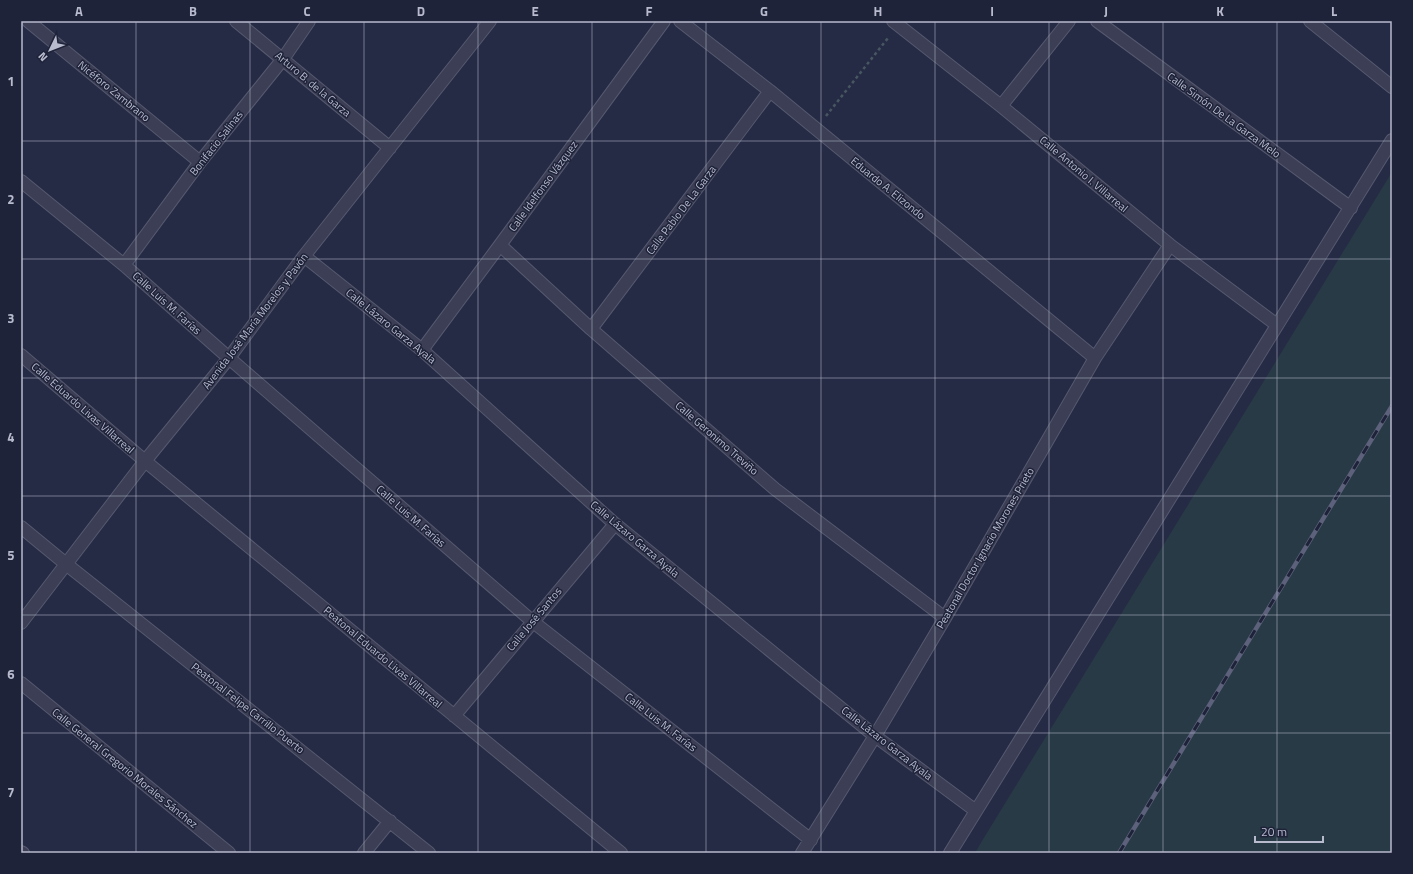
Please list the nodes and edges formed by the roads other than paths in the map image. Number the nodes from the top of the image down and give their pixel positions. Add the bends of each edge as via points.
1 (28, 21) edge
2 (236, 21) edge
3 (309, 21) edge
4 (490, 21) edge
5 (664, 21) edge
6 (680, 21) edge
7 (1070, 21) edge
8 (1097, 21) edge
9 (1310, 21) edge
10 (896, 23) edge
11 (283, 59) junction
12 (1392, 86) edge
13 (770, 91) junction
14 (1001, 106) junction
15 (1392, 140) edge
16 (390, 148) junction
17 (200, 162) junction
18 (21, 181) edge
19 (1351, 208) junction
20 (500, 245) junction
21 (1170, 245) junction
22 (304, 256) junction
23 (124, 265) junction
24 (1277, 325) junction
25 (591, 329) junction
26 (422, 350) junction
27 (21, 355) edge
28 (229, 358) junction
29 (1095, 358) junction
30 (145, 461) junction
31 (615, 524) junction
32 (21, 527) edge
33 (66, 564) junction
34 (945, 618) junction
35 (532, 621) junction
36 (21, 623) edge
37 (21, 683) edge
38 (454, 716) junction
39 (875, 736) junction
40 (976, 811) junction
41 (390, 821) junction
42 (811, 840) junction
43 (229, 853) edge
44 (364, 853) edge
45 (429, 853) edge
46 (621, 853) edge
47 (802, 853) edge
48 (950, 853) edge

1 - 17 street, Nicéforo Zambrano
2 - 11 street, Arturo B. de la Garza
3 - 11 street, Bonifacio Salinas
4 - 16 street, Avenida José María Morelos y Pavón
5 - 20 street, Calle Idelfonso Vázquez
6 - 13 street, Eduardo A. Elizondo
7 - 14 street
8 - 19 street, Calle Simón De La Garza Melo
9 - 12 street
10 - 14 street, Calle Antonio I. Villarreal
11 - 16 street, Arturo B. de la Garza
11 - 17 street, Bonifacio Salinas
13 - 25 street, Calle Pablo De La Garza
13 - 29 street, Eduardo A. Elizondo
14 - 21 street, Calle Antonio I. Villarreal
15 - 19 street
16 - 22 street, Avenida José María Morelos y Pavón
17 - 23 street, Bonifacio Salinas
18 - 23 street, Calle Luis M. Farías
19 - 24 street
20 - 25 street, Calle Geronimo Treviño
20 - 26 street, Calle Idelfonso Vázquez
21 - 24 street, Calle Antonio I. Villarreal
21 - 29 street, Peatonal Doctor Ignacio Morones Prieto
22 - 26 street, Calle Lázaro Garza Ayala
22 - 28 street, Avenida José María Morelos y Pavón
23 - 28 street, Calle Luis M. Farías
24 - 40 street
25 - 34 street, Calle Geronimo Treviño via 775,489
26 - 31 street, Calle Lázaro Garza Ayala
27 - 30 street, Calle Eduardo Livas Villarreal
28 - 30 street, Avenida José María Morelos y Pavón
28 - 35 street, Calle Luis M. Farías
29 - 34 street, Peatonal Doctor Ignacio Morones Prieto
30 - 33 street, Avenida José María Morelos y Pavón
30 - 38 street, Peatonal Eduardo Livas Villarreal
31 - 35 street, Calle José Santos
31 - 39 street, Calle Lázaro Garza Ayala
32 - 33 street, Peatonal Felipe Carrillo Puerto
33 - 36 street, Avenida José María Morelos y Pavón
33 - 41 street, Peatonal Felipe Carrillo Puerto
34 - 39 street, Peatonal Doctor Ignacio Morones Prieto
35 - 38 street, Calle José Santos
35 - 42 street, Calle Luis M. Farías
37 - 43 street, Calle General Gregorio Morales Sánchez
38 - 46 street, Peatonal Eduardo Livas Villarreal
39 - 40 street, Calle Lázaro Garza Ayala
39 - 42 street, Peatonal Doctor Ignacio Morones Prieto
40 - 48 street
41 - 44 street
41 - 45 street, Peatonal Felipe Carrillo Puerto
42 - 47 street, Peatonal Doctor Ignacio Morones Prieto

